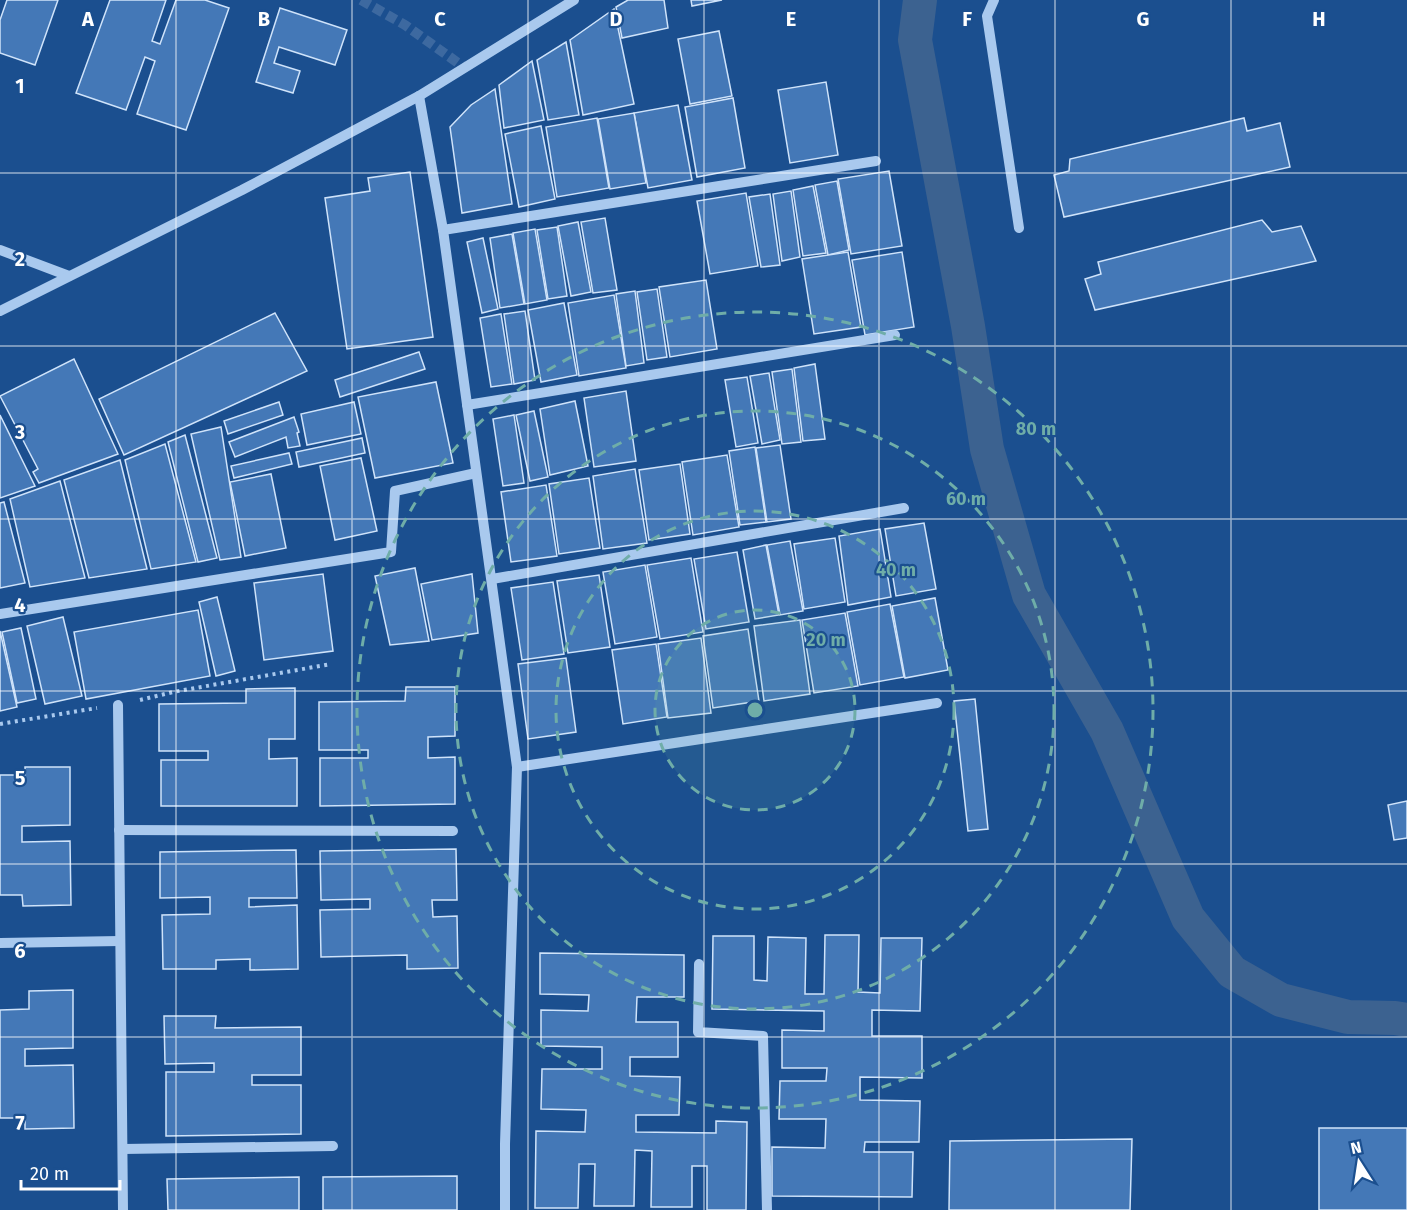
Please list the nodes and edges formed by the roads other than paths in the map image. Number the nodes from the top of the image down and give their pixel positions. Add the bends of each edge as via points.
1 (574, 0) edge
2 (994, 0) edge
3 (419, 96) junction
4 (876, 161) dead end
5 (1019, 228) dead end
6 (443, 230) junction
7 (0, 250) edge
8 (69, 276) junction
9 (0, 310) edge
10 (895, 335) dead end
11 (467, 405) junction
12 (476, 473) junction
13 (904, 508) dead end
14 (492, 579) junction
15 (0, 614) edge
16 (937, 703) dead end
17 (118, 705) road end
18 (517, 767) junction
19 (119, 830) junction
20 (453, 831) dead end
21 (120, 941) junction
22 (0, 943) edge
23 (699, 964) dead end
24 (333, 1146) dead end
25 (123, 1149) junction
26 (123, 1210) edge
27 (505, 1210) edge
28 (767, 1210) edge

1 - 3 street
2 - 5 street via 987,16
3 - 6 street
3 - 8 street
4 - 6 street
6 - 11 street
7 - 8 street
8 - 9 street
10 - 11 street
11 - 12 street
12 - 14 street
12 - 15 street via 396,491 391,552
13 - 14 street
14 - 18 street
16 - 18 street
17 - 19 street
18 - 27 street
19 - 20 street
19 - 21 street
21 - 22 street
21 - 25 street
23 - 28 street via 698,1032 763,1036
24 - 25 street
25 - 26 street

